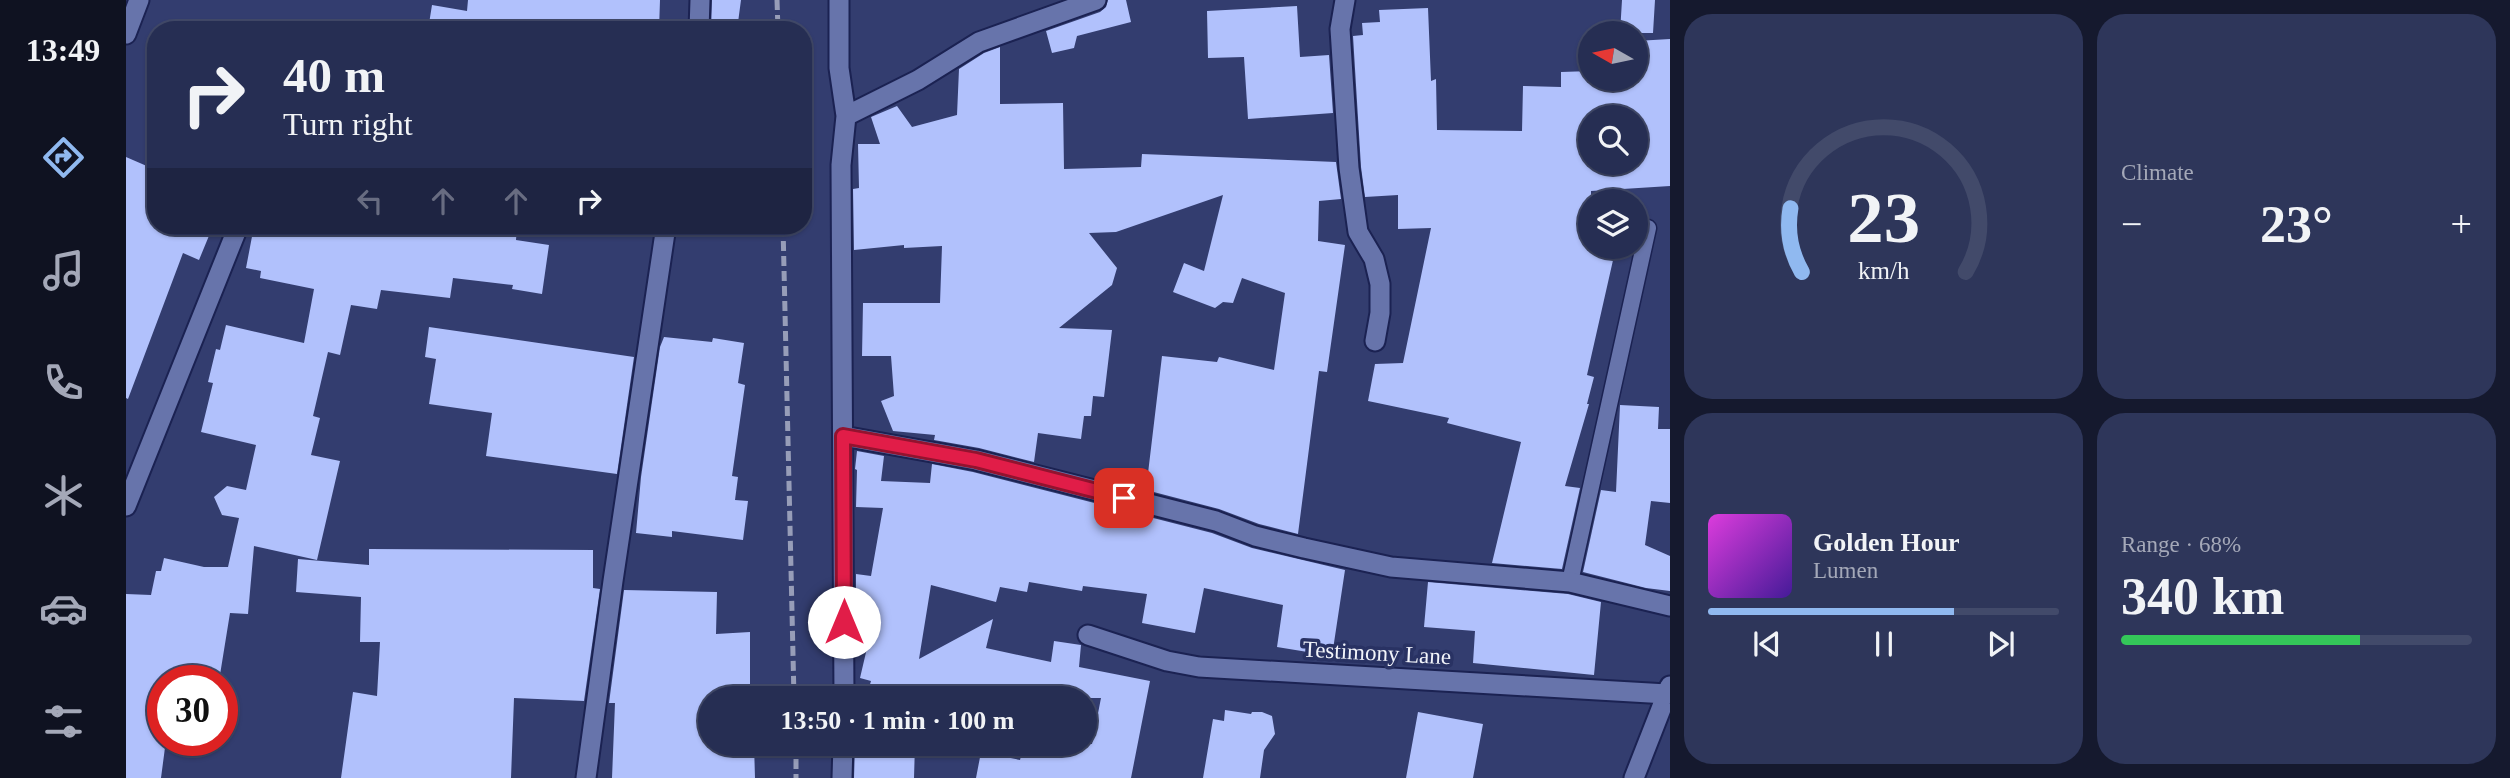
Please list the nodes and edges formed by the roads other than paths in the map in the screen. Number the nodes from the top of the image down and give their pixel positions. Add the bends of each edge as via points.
1 (139, 0) edge
2 (700, 0) edge
3 (839, 0) edge
4 (1096, 0) edge
5 (1345, 0) edge
6 (699, 21) edge
7 (126, 34) edge
8 (846, 116) junction
9 (235, 235) edge
10 (665, 235) edge
11 (1641, 259) edge
12 (1375, 341) dead end
13 (843, 436) junction
14 (126, 506) edge
15 (1570, 582) junction
16 (1670, 606) edge
17 (1088, 635) dead end
18 (844, 686) edge
19 (1669, 690) edge
20 (843, 756) edge
21 (586, 778) edge
22 (842, 778) edge
23 (1634, 778) edge

1 - 7 street
2 - 6 street
3 - 8 street via 839,68
4 - 8 street via 979,42 918,80
5 - 12 street via 1340,29 1349,169 1358,232 1374,259 1380,284
8 - 13 street via 841,165
9 - 14 street
10 - 21 street
11 - 15 lane
13 - 15 street via 976,460 1216,521 1255,536 1391,567
13 - 18 street
15 - 16 street
17 - 19 street, Testimony Lane via 1199,667
19 - 23 street
20 - 22 street

